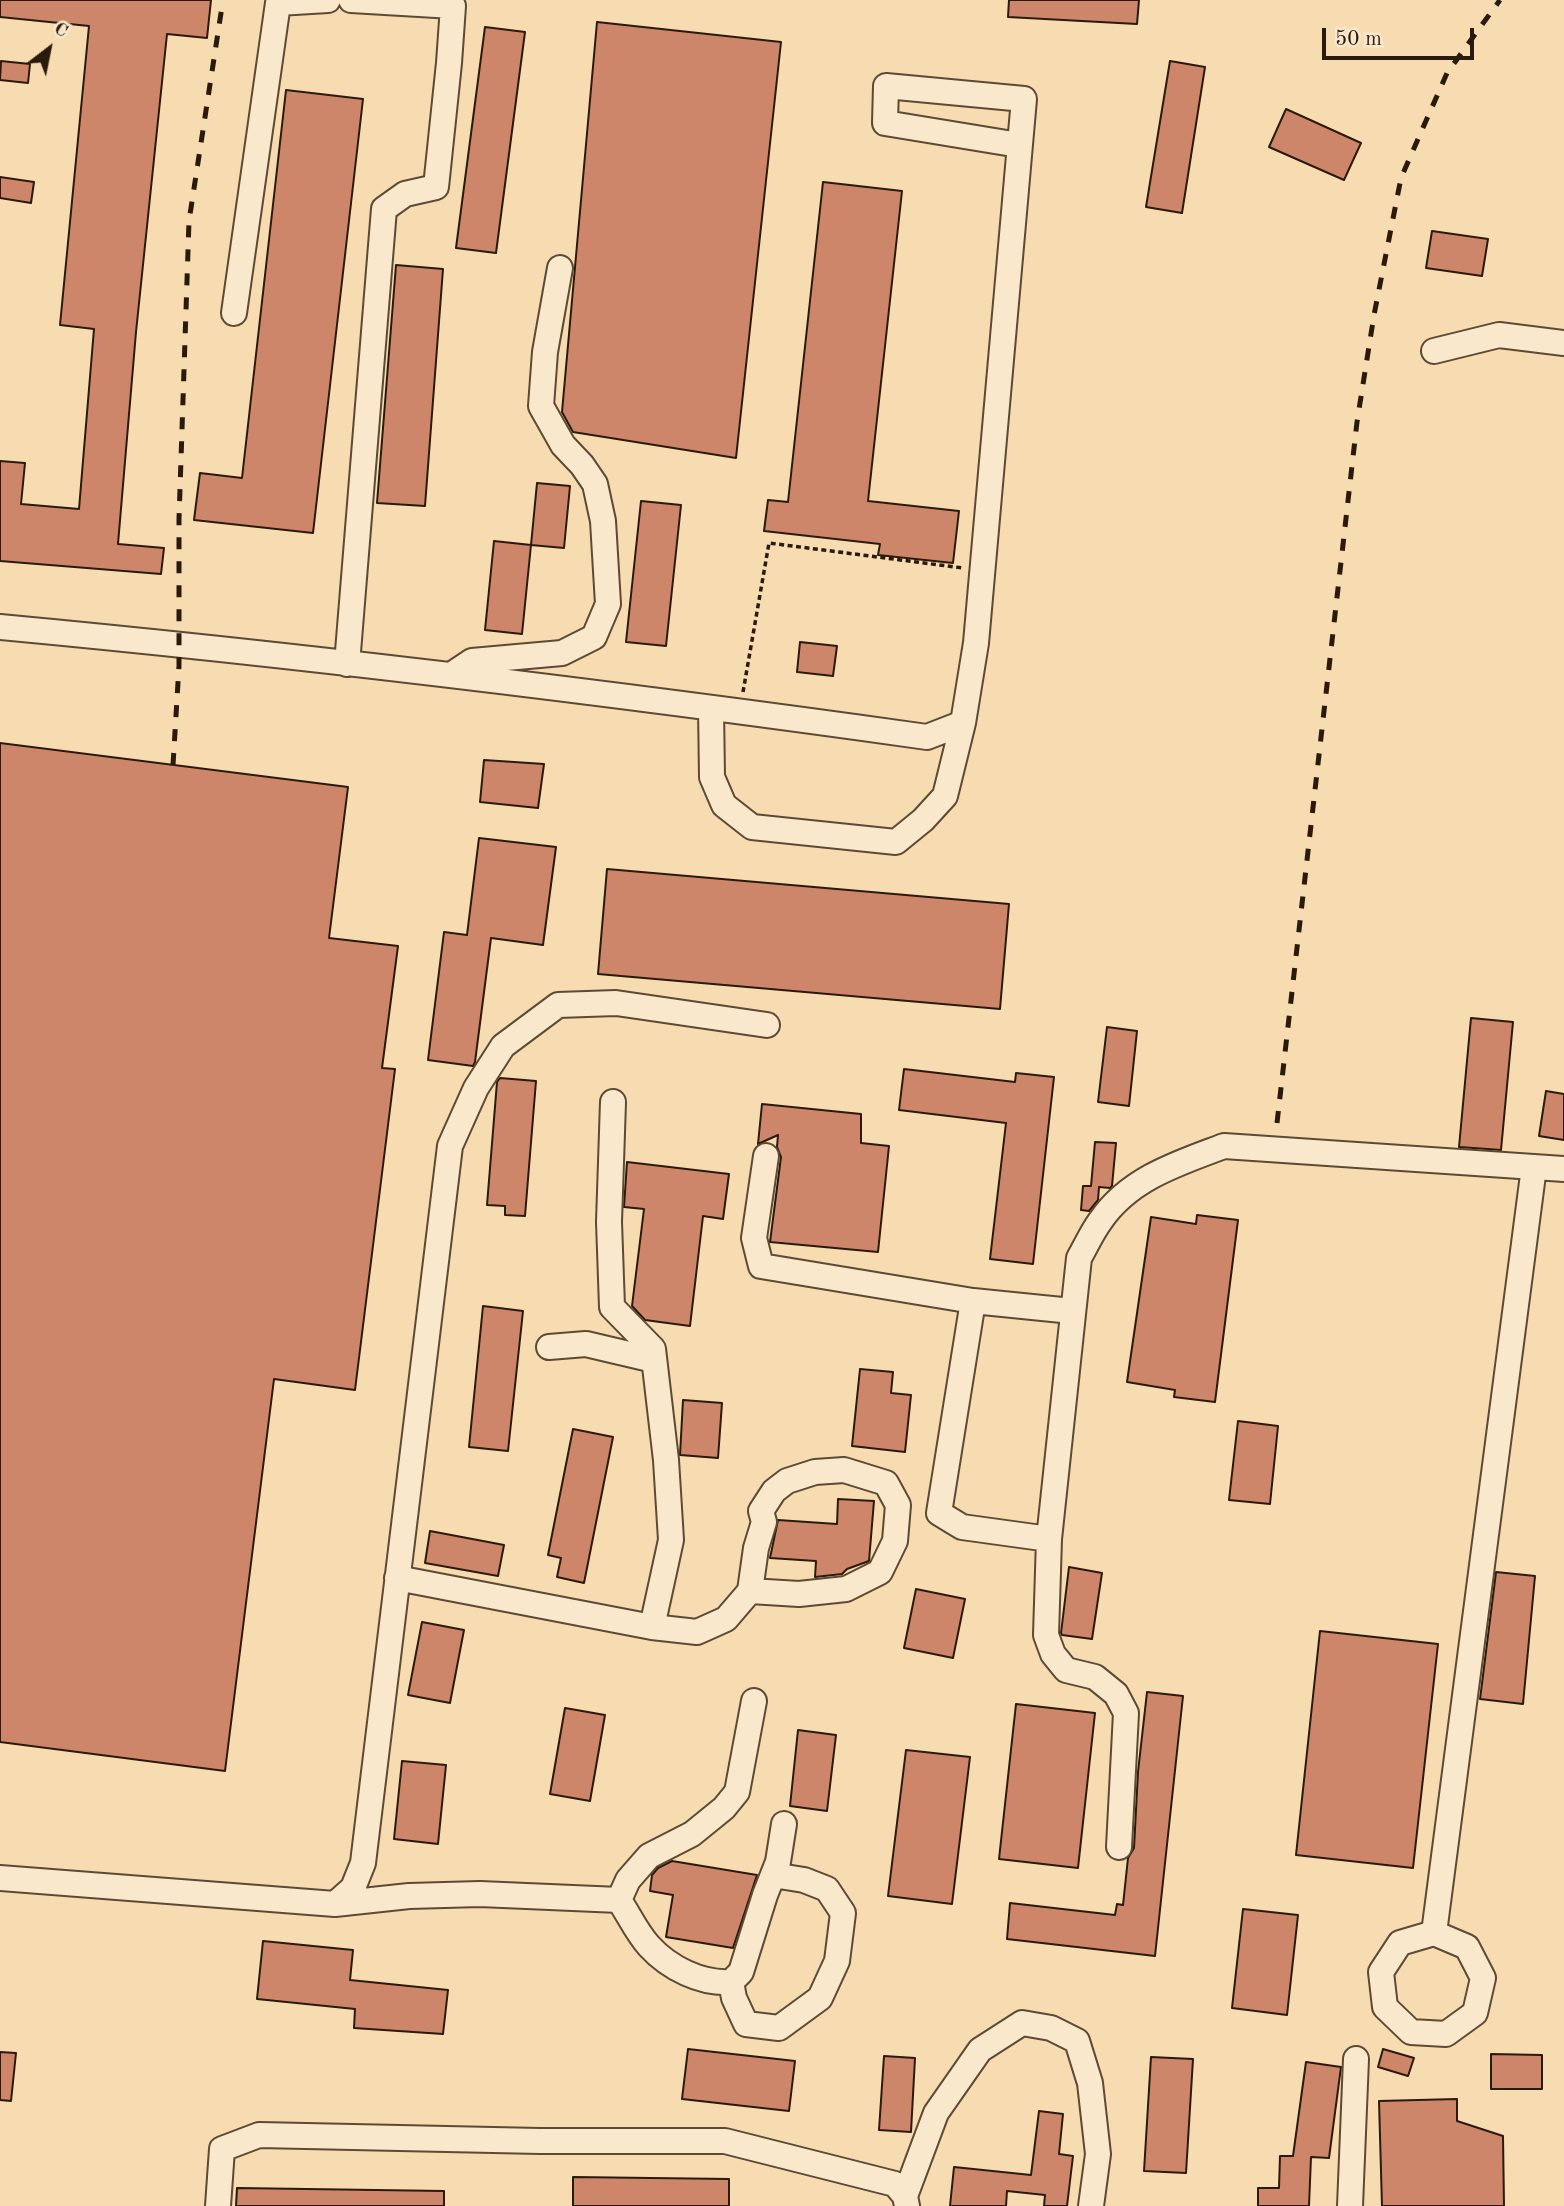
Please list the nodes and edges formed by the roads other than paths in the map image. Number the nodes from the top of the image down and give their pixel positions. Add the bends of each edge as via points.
1 (328, 0) edge
2 (351, 0) edge
3 (1019, 145) junction
4 (559, 268) dead end
5 (234, 313) dead end
6 (1564, 344) edge
7 (1434, 351) dead end
8 (0, 627) edge
9 (347, 664) junction
10 (451, 675) junction
11 (711, 708) junction
12 (963, 723) junction
13 (767, 1025) dead end
14 (613, 1102) dead end
15 (766, 1156) dead end
16 (1534, 1167) junction
17 (1564, 1169) edge
18 (973, 1301) junction
19 (1072, 1311) junction
20 (549, 1347) dead end
21 (654, 1360) junction
22 (1049, 1539) junction
23 (397, 1578) junction
24 (750, 1591) junction
25 (652, 1627) junction
26 (754, 1701) dead end
27 (784, 1824) dead end
28 (1119, 1847) dead end
29 (773, 1875) junction
30 (0, 1878) edge
31 (619, 1900) junction
32 (335, 1904) junction
33 (1434, 1933) junction
34 (731, 1982) junction
35 (1356, 2059) dead end
36 (906, 2201) edge
37 (218, 2206) edge
38 (1091, 2206) edge
39 (1350, 2206) edge

1 - 5 lane via 278,3
2 - 9 lane via 453,6 436,187 405,194 384,209
3 - 3 lane via 1024,99 886,86 885,123
3 - 12 lane via 976,643
4 - 10 lane via 541,406 595,484 603,521 608,604 594,637 562,653 472,661
6 - 7 lane via 1499,335
8 - 9 lane
9 - 10 lane
10 - 11 lane
11 - 12 lane via 927,737
11 - 12 lane via 712,777 724,805 752,827 896,842 945,796
13 - 23 lane via 616,1003 558,1005 503,1046 476,1088 450,1146
14 - 21 lane via 612,1307 653,1349
15 - 18 lane via 754,1238 761,1266
16 - 17 lane
16 - 19 lane via 1224,1146 1133,1186 1101,1219 1079,1258
16 - 33 lane
18 - 19 lane
18 - 22 lane via 939,1513 962,1527
19 - 22 lane
20 - 21 lane via 586,1344
21 - 25 lane via 671,1540
22 - 28 lane via 1046,1635 1053,1654 1066,1670 1095,1677 1116,1693 1126,1713
23 - 25 lane
23 - 32 lane via 363,1863 353,1888
24 - 24 lane via 764,1522 761,1511 774,1490 815,1472 844,1471 886,1483 898,1505 895,1541 880,1572 846,1589 799,1594
24 - 25 lane via 726,1619 697,1632
26 - 31 lane via 737,1792 692,1833 649,1856 628,1880
27 - 29 lane
29 - 34 lane via 741,1972
29 - 34 lane via 827,1889 843,1913 837,1961 820,1998 779,2028 746,2024
30 - 32 lane
31 - 32 lane via 480,1894
31 - 34 lane via 649,1946 679,1969 712,1983
33 - 33 lane via 1467,1947 1483,1978 1475,2013 1446,2034 1411,2032 1385,2007 1381,1972 1400,1943
35 - 39 lane
36 - 37 lane via 895,2185 725,2141 259,2135 222,2149
36 - 38 lane via 936,2113 980,2050 1022,2023 1051,2028 1077,2041 1090,2083 1098,2154

